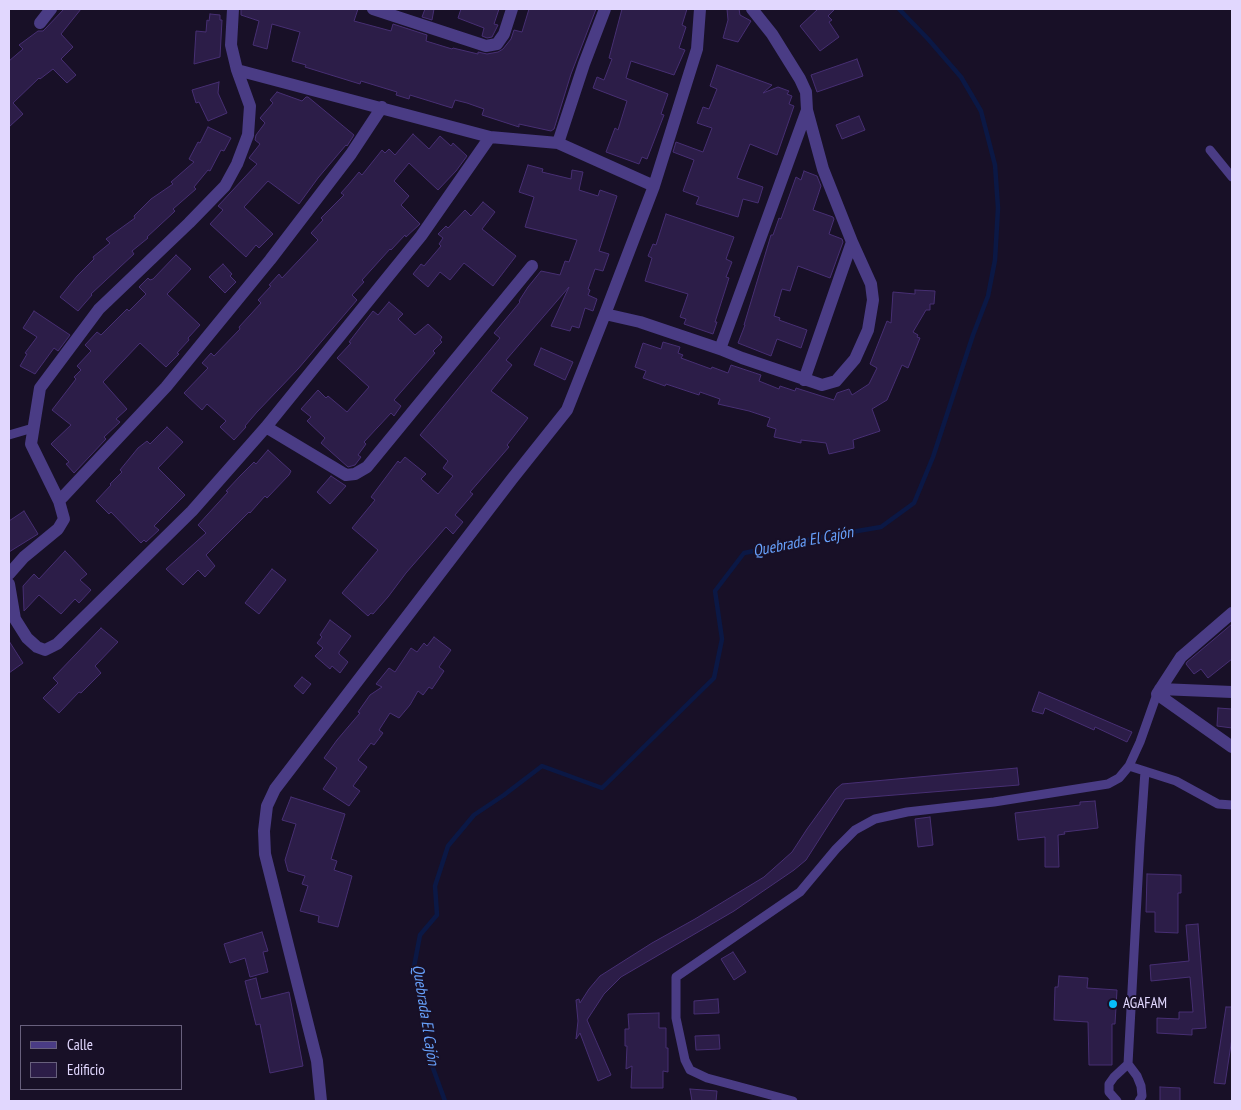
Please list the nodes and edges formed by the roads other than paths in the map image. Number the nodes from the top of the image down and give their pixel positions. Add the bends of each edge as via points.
1 (51, 9) edge
2 (233, 9) edge
3 (373, 9) edge
4 (512, 9) edge
5 (605, 9) edge
6 (700, 9) edge
7 (752, 9) edge
8 (40, 23) dead end
9 (237, 70) junction
10 (382, 107) junction
11 (808, 110) junction
12 (490, 137) junction
13 (558, 143) junction
14 (1210, 150) dead end
15 (1232, 177) edge
16 (654, 186) junction
17 (852, 242) junction
18 (532, 266) dead end
19 (605, 314) junction
20 (720, 349) junction
21 (804, 380) junction
22 (266, 427) junction
23 (33, 428) junction
24 (9, 435) edge
25 (58, 501) junction
26 (9, 574) edge
27 (9, 584) edge
28 (1232, 613) edge
29 (1158, 692) junction
30 (1232, 692) edge
31 (1232, 747) edge
32 (1129, 766) junction
33 (1145, 771) junction
34 (1232, 805) edge
35 (1128, 1064) junction
36 (321, 1101) edge
37 (793, 1101) edge
38 (1117, 1101) edge
39 (1139, 1101) edge

1 - 8 street
2 - 9 street via 231,45
3 - 4 street via 486,46 497,44
5 - 13 street
6 - 16 street via 697,49
7 - 11 street via 800,79 806,92
9 - 10 street
9 - 23 street via 250,106 248,134 225,186 99,309 40,388
10 - 12 street
10 - 25 street via 351,154 270,260 166,387
11 - 17 street via 823,169
11 - 20 street
12 - 13 street
12 - 22 street via 422,236
13 - 16 street
14 - 15 lane
16 - 19 street
17 - 21 street
17 - 21 street via 872,284 868,330 855,359 836,381 822,385
18 - 22 street via 367,467 356,474 346,475
19 - 20 street via 640,322
19 - 36 street via 567,410 287,773 267,806 265,854 317,1061
20 - 21 street
22 - 27 street via 192,511 57,644 45,650 37,648 27,638 14,619
23 - 24 lane
23 - 25 street via 31,444
25 - 26 street via 64,519 58,529
28 - 29 street via 1181,657
29 - 30 street
29 - 31 street
29 - 32 lane
32 - 33 lane
32 - 37 lane via 1119,778 1108,784 875,819 855,830 800,892 676,977 676,1018 690,1070 707,1078
33 - 34 lane via 1176,781 1218,804
33 - 35 lane
35 - 38 lane via 1109,1084 1109,1092
35 - 39 lane via 1141,1086

